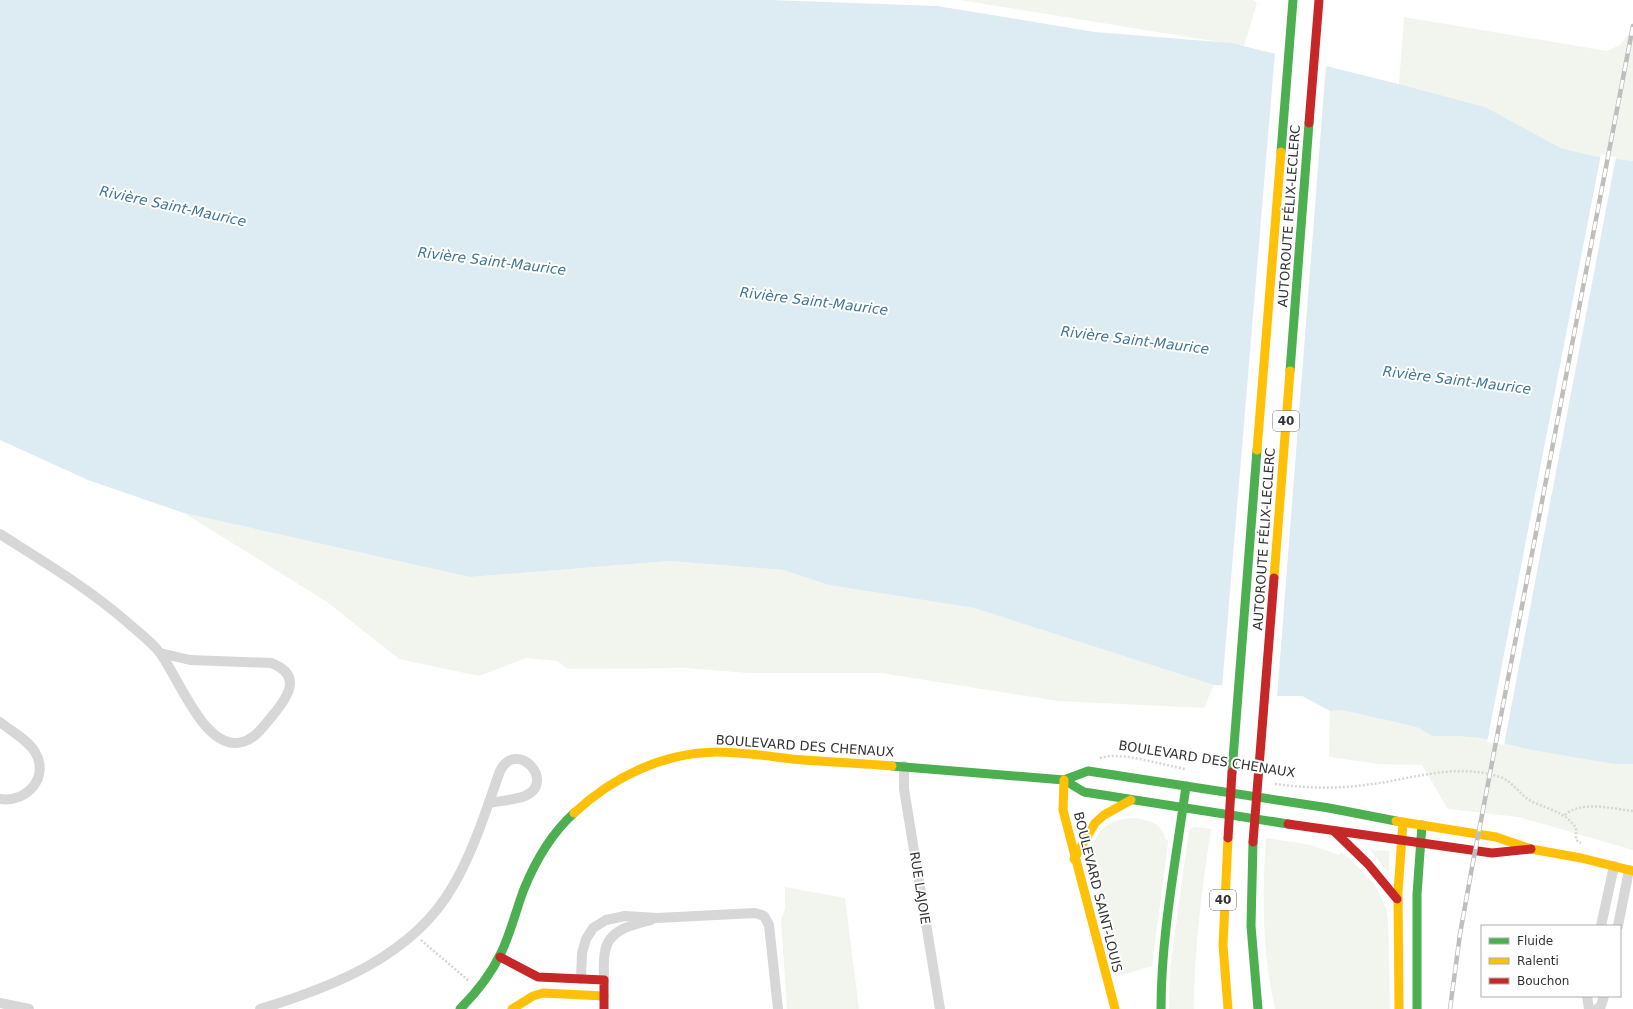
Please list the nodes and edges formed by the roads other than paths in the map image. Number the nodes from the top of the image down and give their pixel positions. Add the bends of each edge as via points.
1 (1293, 0) edge
2 (1319, 0) edge
3 (0, 534) edge
4 (160, 653) junction
5 (0, 722) edge
6 (904, 766) junction
7 (1064, 780) junction
8 (1186, 786) junction
9 (0, 799) edge
10 (1132, 800) junction
11 (489, 802) junction
12 (1183, 808) junction
13 (1403, 822) junction
14 (1422, 826) junction
15 (1334, 831) junction
16 (1400, 840) junction
17 (1420, 842) junction
18 (1531, 849) junction
19 (1074, 859) junction
20 (1614, 866) junction
21 (1631, 871) edge
22 (1397, 899) junction
23 (657, 918) junction
24 (1601, 925) edge
25 (1618, 925) edge
26 (500, 956) junction
27 (1223, 961) junction
28 (581, 979) junction
29 (604, 980) junction
30 (1255, 988) junction
31 (580, 995) junction
32 (1218, 995) dead end
33 (604, 996) junction
34 (1587, 997) edge
35 (1604, 997) edge
36 (0, 1003) edge
37 (580, 1007) dead end
38 (29, 1009) edge
39 (260, 1009) edge
40 (460, 1009) edge
41 (512, 1009) edge
42 (604, 1009) edge
43 (778, 1009) edge
44 (940, 1009) edge
45 (1115, 1009) edge
46 (1161, 1009) edge
47 (1228, 1009) edge
48 (1258, 1009) edge
49 (1262, 1009) edge
50 (1399, 1009) edge
51 (1417, 1009) edge
52 (1589, 1009) edge
53 (1597, 1009) edge

1 - 27 main road, AUTOROUTE FÉLIX-LECLERC / 40, bridge via 1223,902
2 - 30 main road, AUTOROUTE FÉLIX-LECLERC / 40, bridge via 1254,842 1250,914
3 - 4 street via 97,597
4 - 4 street via 207,728 214,735 229,742 238,743 254,737 288,696 288,676 280,667 271,663 190,660
5 - 9 street via 34,750 39,771 37,781 26,794 12,800
6 - 7 main road, BOULEVARD DES CHENAUX
6 - 26 main road, BOULEVARD DES CHENAUX via 714,752 673,758 634,772 593,796 576,810 555,834 531,872
6 - 44 street, RUE LAJOIE via 904,789
7 - 8 main road, BOULEVARD DES CHENAUX via 1086,771
7 - 10 main road, BOULEVARD DES CHENAUX via 1084,792
7 - 19 main road, BOULEVARD SAINT-LOUIS via 1063,810
8 - 12 main road
8 - 13 main road, BOULEVARD DES CHENAUX
10 - 12 main road, BOULEVARD DES CHENAUX
10 - 19 main road via 1095,823
11 - 11 street via 529,793 537,779 533,767 520,760 506,764 500,771
11 - 39 street via 453,887 415,934 391,952 333,984
12 - 15 main road, BOULEVARD DES CHENAUX
12 - 46 main road via 1165,941
13 - 14 main road, BOULEVARD DES CHENAUX
13 - 16 main road
14 - 17 main road
14 - 18 main road, BOULEVARD DES CHENAUX via 1496,837
15 - 16 main road, BOULEVARD DES CHENAUX
15 - 22 main road via 1368,864
16 - 17 main road, BOULEVARD DES CHENAUX
16 - 22 main road
17 - 18 main road, BOULEVARD DES CHENAUX via 1492,853
17 - 51 main road via 1416,947
18 - 20 main road, BOULEVARD DES CHENAUX
19 - 45 main road, BOULEVARD SAINT-LOUIS
20 - 21 main road, BOULEVARD DES CHENAUX
20 - 24 street
21 - 25 street
22 - 50 main road
23 - 28 street via 624,916 600,923 589,933 583,946
23 - 29 street via 628,927 613,936 605,952
23 - 43 street via 747,913 764,916 768,920 770,930
26 - 28 main road via 538,976
26 - 40 main road, BOULEVARD DES CHENAUX via 480,986
27 - 32 main road
27 - 47 main road, AUTOROUTE FÉLIX-LECLERC / 40
28 - 29 main road
28 - 31 main road
29 - 33 main road
30 - 48 main road, AUTOROUTE FÉLIX-LECLERC / 40
30 - 49 main road
31 - 33 main road
31 - 37 main road
31 - 41 main road via 538,994
33 - 42 main road
34 - 52 street
35 - 53 street
36 - 38 street

